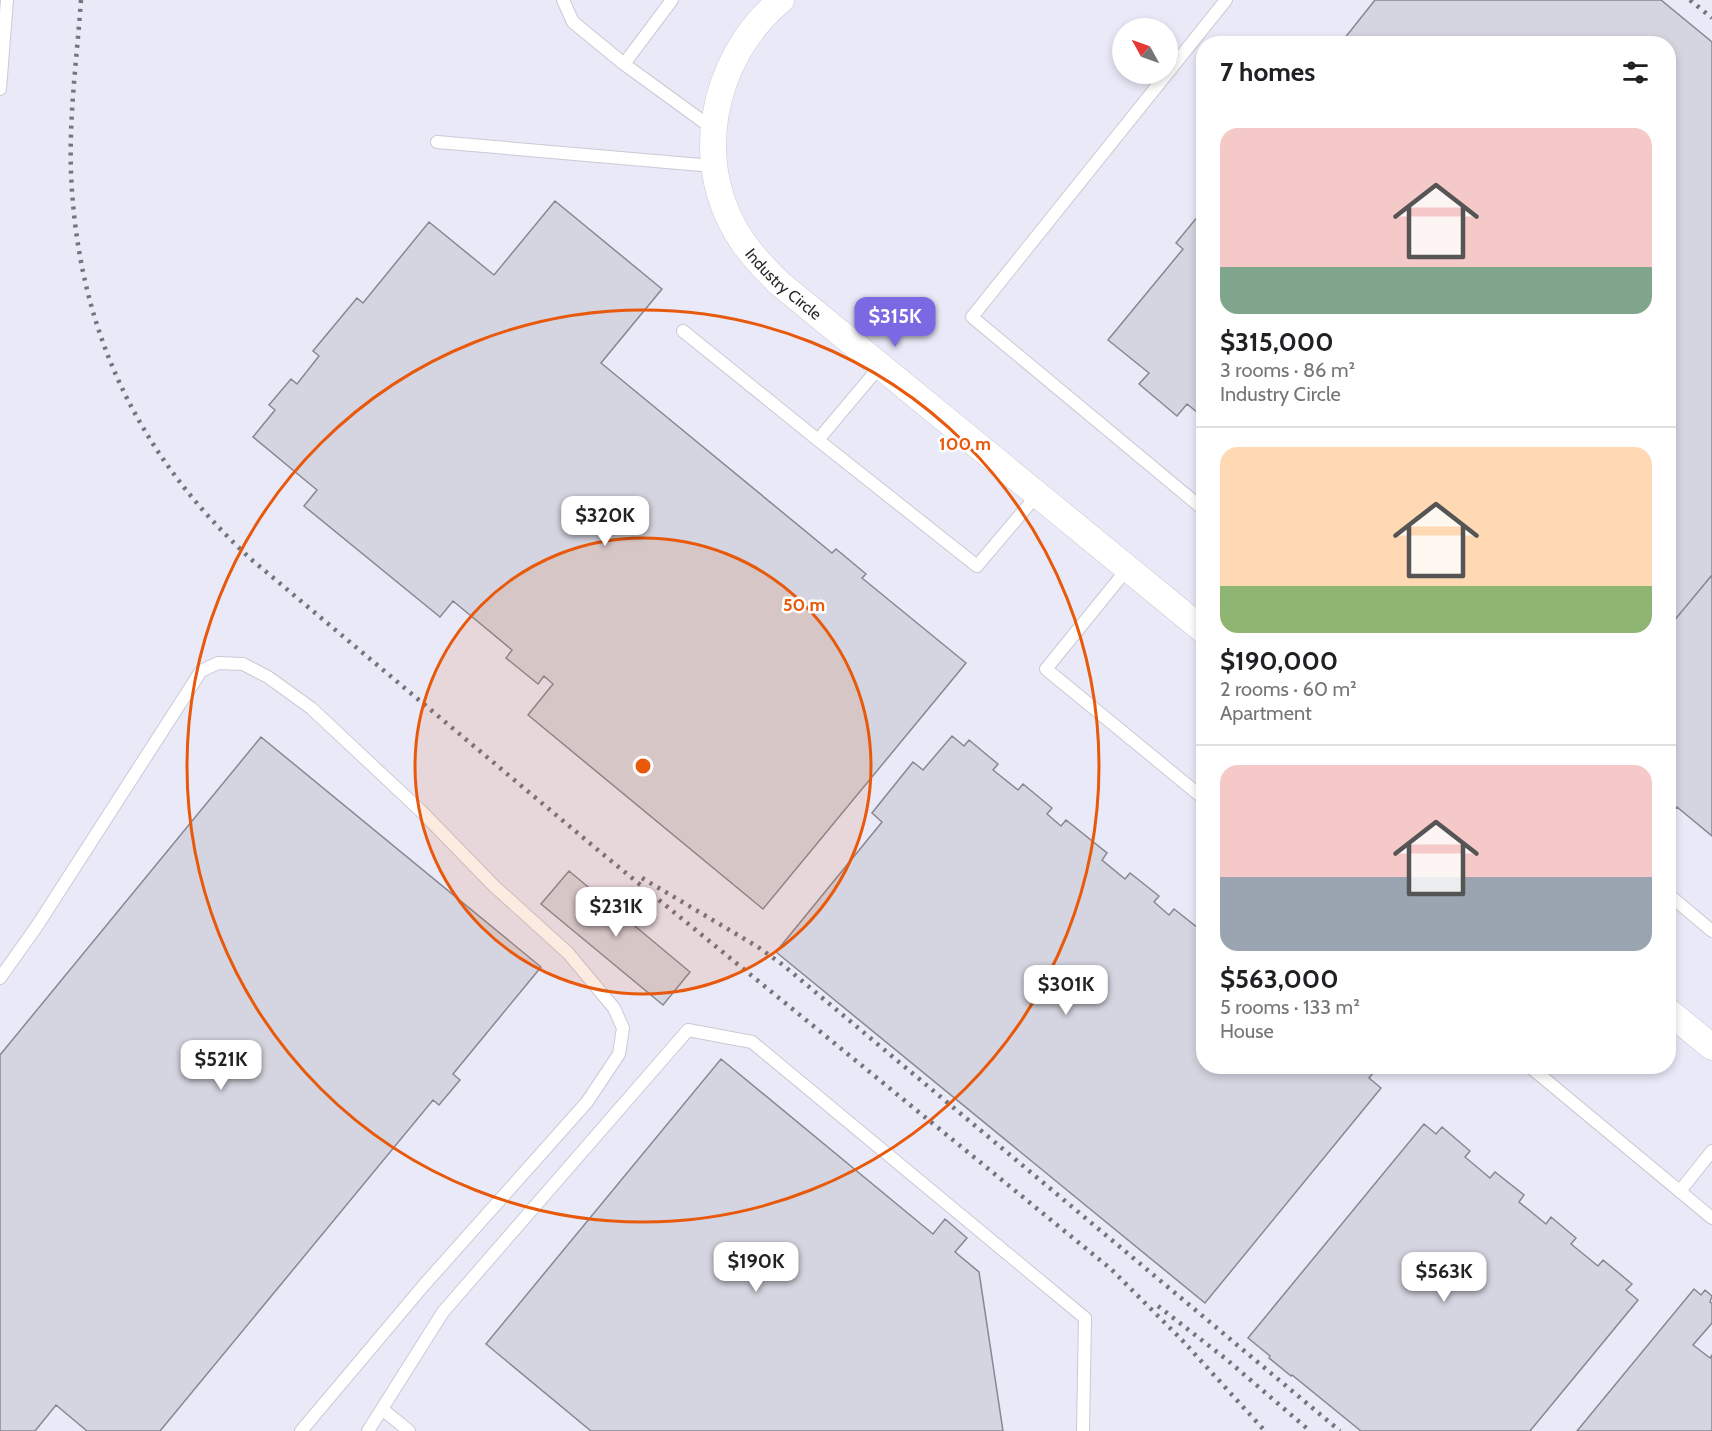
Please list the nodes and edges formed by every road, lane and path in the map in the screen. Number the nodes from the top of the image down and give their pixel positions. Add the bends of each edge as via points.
1 (7, 0) edge
2 (563, 0) edge
3 (672, 0) edge
4 (781, 0) edge
5 (1226, 0) edge
6 (2, 32) edge
7 (1197, 36) edge
8 (1196, 37) edge
9 (624, 64) junction
10 (0, 89) edge
11 (712, 128) junction
12 (436, 142) dead end
13 (713, 166) junction
14 (683, 331) dead end
15 (881, 365) junction
16 (818, 440) junction
17 (1037, 495) junction
18 (1196, 503) edge
19 (1128, 568) junction
20 (1196, 624) edge
21 (1196, 792) edge
22 (1676, 901) edge
23 (1712, 931) edge
24 (0, 978) edge
25 (1676, 1018) edge
26 (1712, 1047) edge
27 (1538, 1074) edge
28 (1712, 1151) edge
29 (1680, 1191) junction
30 (1712, 1218) edge
31 (382, 1409) junction
32 (301, 1431) edge
33 (368, 1431) edge
34 (409, 1431) edge
35 (1083, 1431) edge

1 - 6 lane
2 - 9 lane via 573,22
3 - 9 lane
4 - 11 street, Industry Circle via 741,43 729,66
5 - 7 lane
6 - 10 lane
8 - 18 lane via 972,317
9 - 11 lane
11 - 13 street, Industry Circle
12 - 13 lane
13 - 15 street, Industry Circle via 730,219 761,265
14 - 16 lane
15 - 16 lane
15 - 17 street, Industry Circle
16 - 17 lane via 977,566
17 - 19 street, Industry Circle
19 - 20 street, Industry Circle
19 - 21 lane via 1046,669
22 - 23 lane
24 - 32 lane via 201,670 218,663 243,664 311,708 568,954 614,1008 623,1028 619,1054 587,1102
25 - 26 street
27 - 29 lane
28 - 29 lane
29 - 30 lane
31 - 33 lane
31 - 34 lane
31 - 35 lane via 443,1312 688,1030 752,1041 1086,1318

